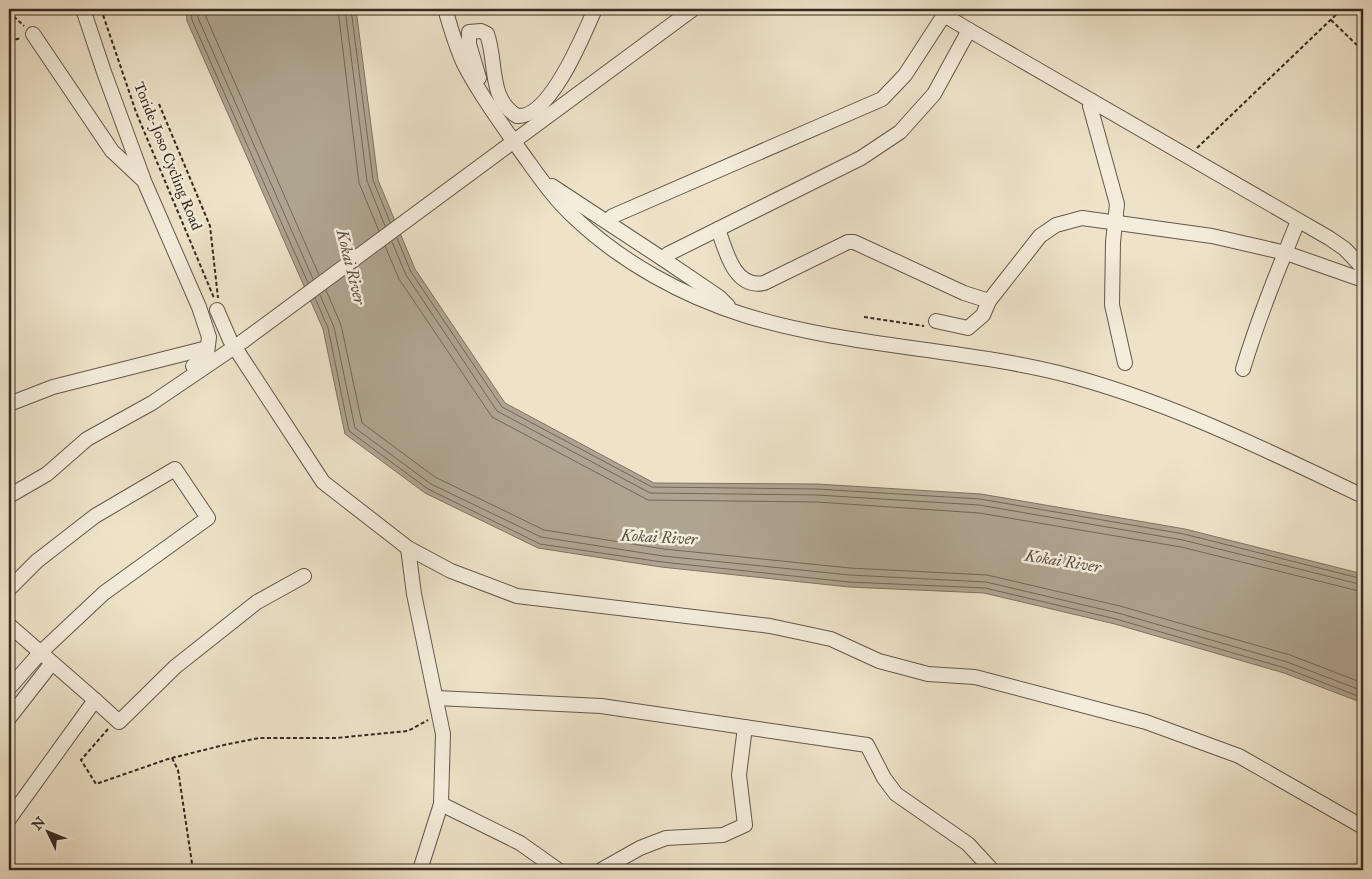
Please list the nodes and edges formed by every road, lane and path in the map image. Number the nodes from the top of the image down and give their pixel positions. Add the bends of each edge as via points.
1 (83, 9) edge
2 (101, 9) edge
3 (445, 9) edge
4 (595, 9) edge
5 (694, 9) edge
6 (1342, 9) edge
7 (943, 11) edge
8 (9, 12) edge
9 (1331, 20) junction
10 (969, 30) junction
11 (33, 34) joint
12 (1363, 51) edge
13 (485, 99) junction
14 (1092, 101) junction
15 (159, 104) dead end
16 (510, 144) junction
17 (1189, 158) junction
18 (541, 179) junction
19 (144, 181) junction
20 (610, 219) junction
21 (1298, 221) junction
22 (1116, 222) junction
23 (718, 229) junction
24 (1286, 253) junction
25 (666, 257) junction
26 (1363, 268) edge
27 (1363, 280) edge
28 (989, 301) junction
29 (218, 310) junction
30 (734, 312) junction
31 (864, 317) dead end
32 (936, 321) joint
33 (238, 344) junction
34 (207, 348) junction
35 (1125, 363) dead end
36 (1243, 369) dead end
37 (152, 403) junction
38 (9, 404) edge
39 (9, 496) edge
40 (1363, 496) edge
41 (408, 548) junction
42 (304, 576) dead end
43 (9, 589) edge
44 (9, 625) edge
45 (40, 653) junction
46 (52, 663) junction
47 (9, 688) edge
48 (436, 698) junction
49 (95, 700) junction
50 (439, 714) junction
51 (9, 718) edge
52 (116, 720) junction
53 (745, 727) junction
54 (172, 758) junction
55 (441, 804) junction
56 (9, 820) edge
57 (1363, 827) edge
58 (193, 870) edge
59 (420, 870) edge
60 (558, 870) edge
61 (601, 870) edge
62 (992, 870) edge

1 - 19 street
2 - 29 path, Toride-Joso Cycling Road via 136,112
3 - 13 street via 464,64
4 - 13 street via 558,84 542,103 524,116 517,116 508,108 496,89 486,34 468,32
5 - 16 street
6 - 9 path
7 - 10 street
7 - 20 street via 905,74 882,99
8 - 11 path
9 - 12 path
9 - 17 path
10 - 14 street
10 - 23 street via 934,94 900,132 861,158
11 - 19 street via 112,151
13 - 16 street
14 - 17 street
14 - 22 street via 1090,106 1117,204
15 - 29 path via 210,226
16 - 18 street
16 - 33 street
17 - 21 street
18 - 20 street
18 - 30 street via 573,217 614,250 689,294
19 - 34 street via 198,307 209,337
20 - 25 street
21 - 24 street
21 - 26 street via 1345,249
22 - 24 street via 1212,236
22 - 28 street via 1082,218 1047,230
22 - 35 street via 1112,305
23 - 25 street
23 - 28 street via 737,273 750,283 764,283 854,242
24 - 27 street
24 - 36 street via 1258,318
25 - 30 street
28 - 32 street via 983,315 968,328
29 - 33 street
30 - 40 street via 842,336 1006,361 1096,384 1212,426
31 - 32 path via 931,327
33 - 37 street
33 - 41 street via 323,482
34 - 37 street via 207,354 201,360 154,393
34 - 38 street via 53,387
37 - 39 street via 87,439 47,474
41 - 48 street via 414,594
41 - 57 street via 450,571 517,596 770,626 831,639 879,661 904,668 928,674 975,677 1146,722 1239,756
42 - 52 street via 257,602 175,667 118,722
43 - 45 street via 37,561 95,516 175,469 208,518 104,593
44 - 45 street
45 - 46 street
45 - 47 street
46 - 49 street
46 - 51 street
48 - 50 street
48 - 53 street via 601,706
49 - 52 street
49 - 56 street
50 - 54 path via 408,731 336,738 259,738
50 - 55 street via 443,734
52 - 54 path via 81,760 96,784
53 - 61 street via 740,775 745,825 723,835 666,838 640,848
53 - 62 street via 867,745 896,794 968,844
54 - 58 path via 178,770
55 - 59 street
55 - 60 street via 520,843

